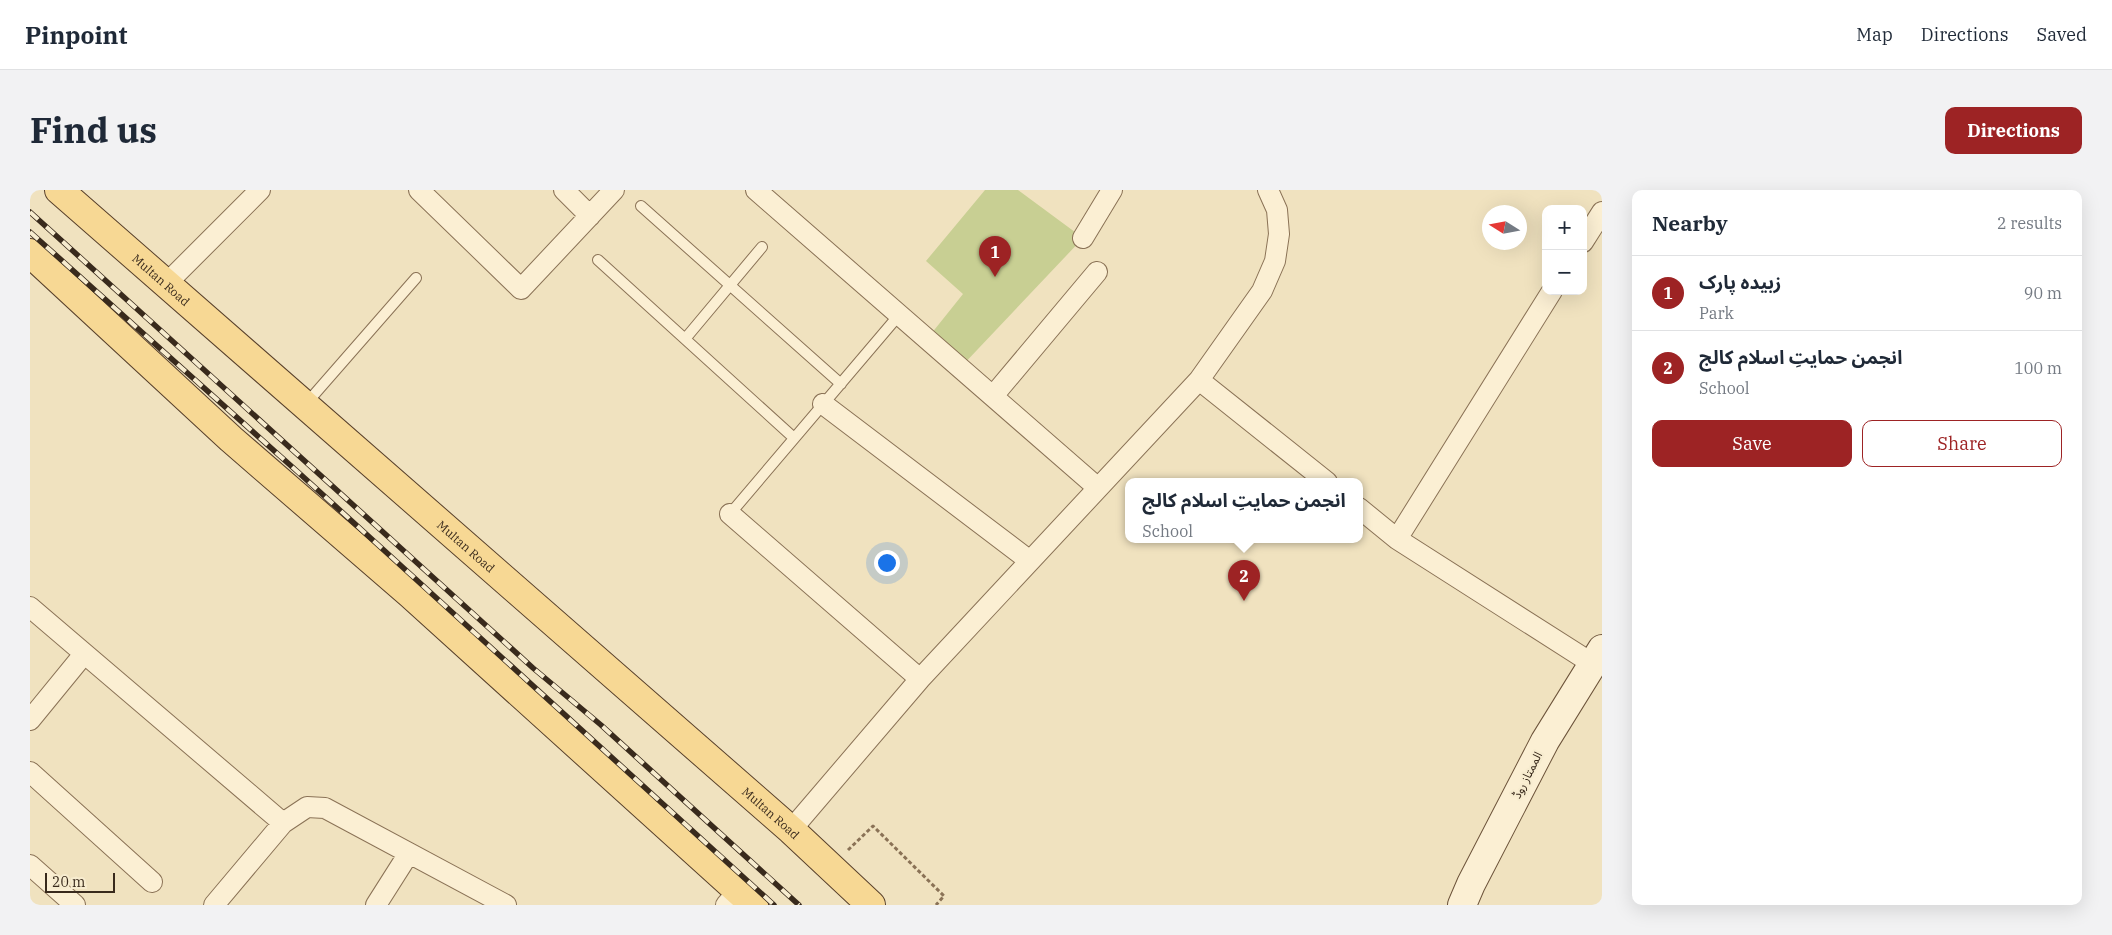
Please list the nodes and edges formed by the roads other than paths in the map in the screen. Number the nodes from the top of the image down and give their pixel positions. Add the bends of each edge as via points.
1 (59, 190) edge
2 (260, 190) edge
3 (418, 190) edge
4 (564, 190) edge
5 (614, 190) edge
6 (756, 190) edge
7 (1112, 190) edge
8 (1268, 190) edge
9 (642, 206) dead end
10 (1602, 212) edge
11 (590, 216) junction
12 (1587, 236) edge
13 (1083, 238) dead end
14 (762, 246) dead end
15 (30, 253) edge
16 (598, 260) dead end
17 (1097, 272) dead end
18 (416, 278) dead end
19 (167, 283) junction
20 (730, 285) junction
21 (1550, 295) edge
22 (899, 315) junction
23 (685, 339) junction
24 (1199, 380) junction
25 (841, 384) junction
26 (993, 396) junction
27 (823, 404) junction
28 (304, 405) junction
29 (794, 438) junction
30 (1322, 478) edge
31 (1098, 488) junction
32 (1363, 511) edge
33 (730, 514) joint
34 (1397, 539) junction
35 (1030, 561) junction
36 (30, 607) edge
37 (84, 654) junction
38 (1598, 657) edge
39 (920, 679) junction
40 (30, 720) edge
41 (30, 772) edge
42 (284, 824) junction
43 (791, 830) junction
44 (409, 853) junction
45 (30, 865) edge
46 (152, 882) dead end
47 (740, 900) edge
48 (75, 905) edge
49 (214, 905) edge
50 (376, 905) edge
51 (506, 905) edge
52 (872, 905) edge
53 (1462, 905) edge

1 - 19 main road, Multan Road
2 - 19 street
3 - 11 street via 521,289
4 - 11 street
5 - 11 street
6 - 22 street
7 - 13 street
8 - 24 street via 1277,210 1279,234 1275,261 1262,291
9 - 20 lane
10 - 12 street
14 - 20 lane
15 - 47 main road via 231,439 410,594
16 - 23 lane
17 - 26 street
18 - 28 lane
19 - 28 main road, Multan Road
20 - 23 lane
20 - 25 lane
21 - 34 street
22 - 25 lane
22 - 26 street
23 - 29 lane
24 - 30 street
24 - 31 street
25 - 27 lane
26 - 31 street
27 - 29 lane
27 - 35 street
28 - 43 main road, Multan Road
29 - 33 lane
31 - 35 street
32 - 34 street
33 - 39 street
34 - 38 street
35 - 39 street
36 - 37 street
37 - 40 street
37 - 42 street
38 - 53 main road, الممتاز روڈ via 1545,741
39 - 43 street
41 - 46 street
42 - 44 street via 307,807 325,808
42 - 49 street
43 - 52 main road, Multan Road
44 - 50 street
44 - 51 street
45 - 48 street

